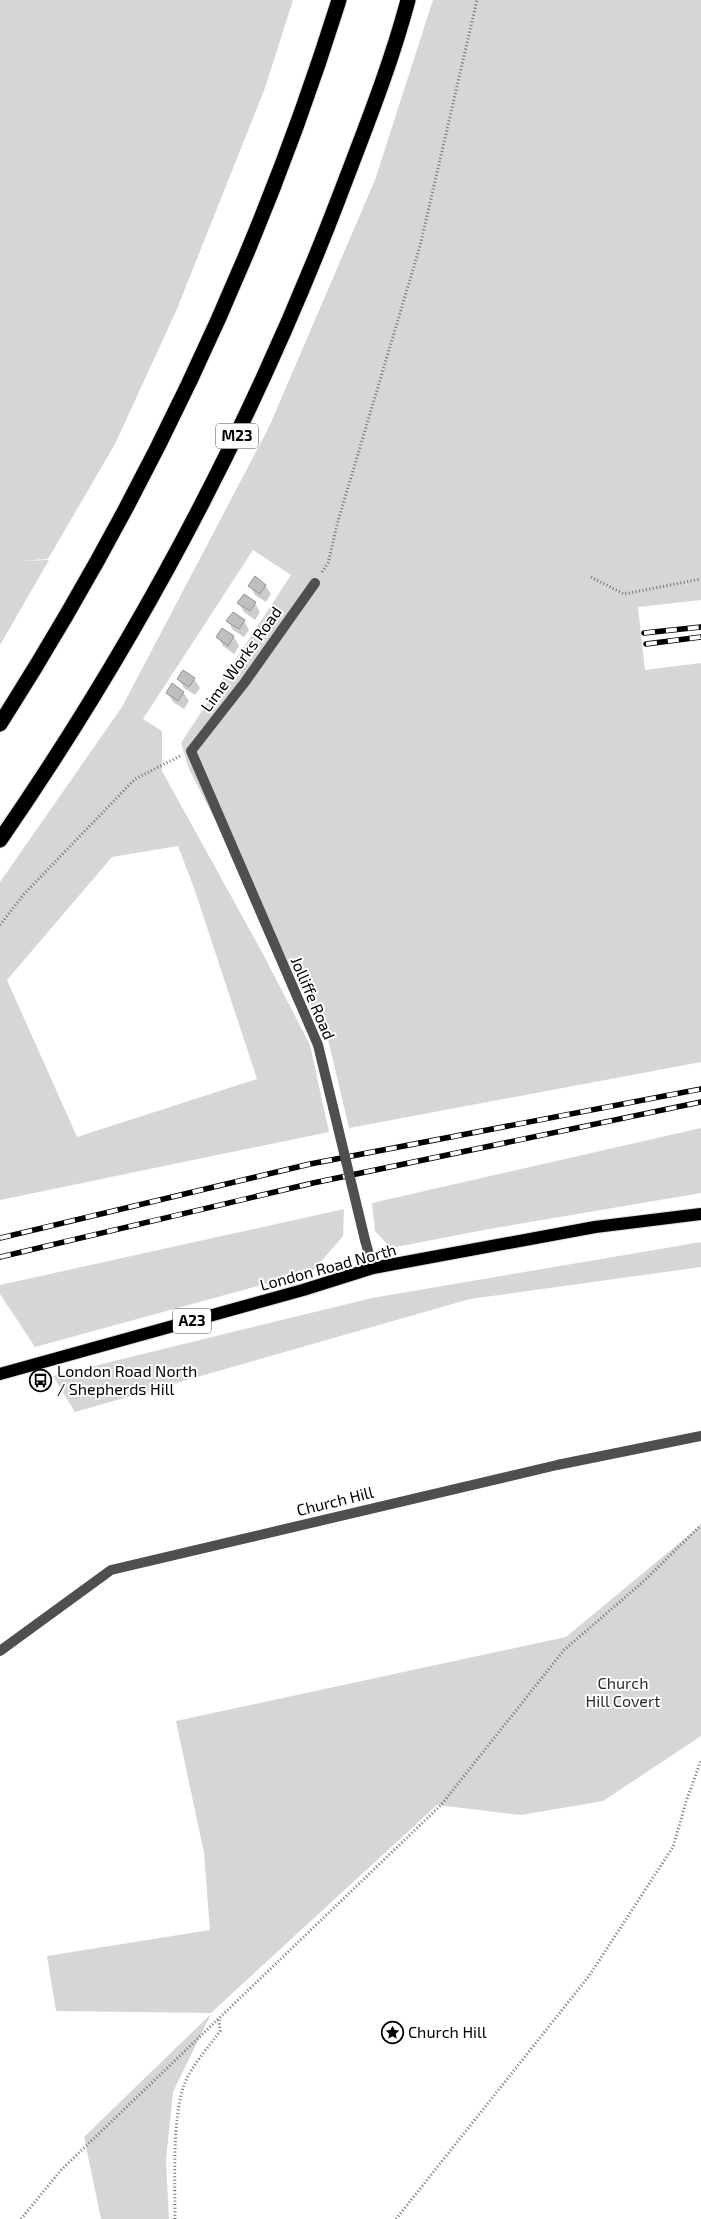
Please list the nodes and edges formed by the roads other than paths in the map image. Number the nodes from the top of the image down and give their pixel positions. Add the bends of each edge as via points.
1 (339, 0) edge
2 (408, 0) edge
3 (315, 583) dead end
4 (0, 724) edge
5 (190, 751) joint
6 (0, 840) edge
7 (701, 1214) edge
8 (373, 1268) junction
9 (0, 1374) edge
10 (701, 1436) edge
11 (0, 1651) edge

1 - 4 highway via 267,205 178,409 72,608
2 - 6 highway, M23 via 382,82 328,226 237,436 126,642
3 - 5 street, Lime Works Road via 246,682
5 - 8 street, Jolliffe Road, bridge via 318,1045
7 - 8 main road, London Road North / A23 via 595,1227
8 - 9 main road, London Road North / A23
10 - 11 street, Church Hill via 556,1465 111,1570

